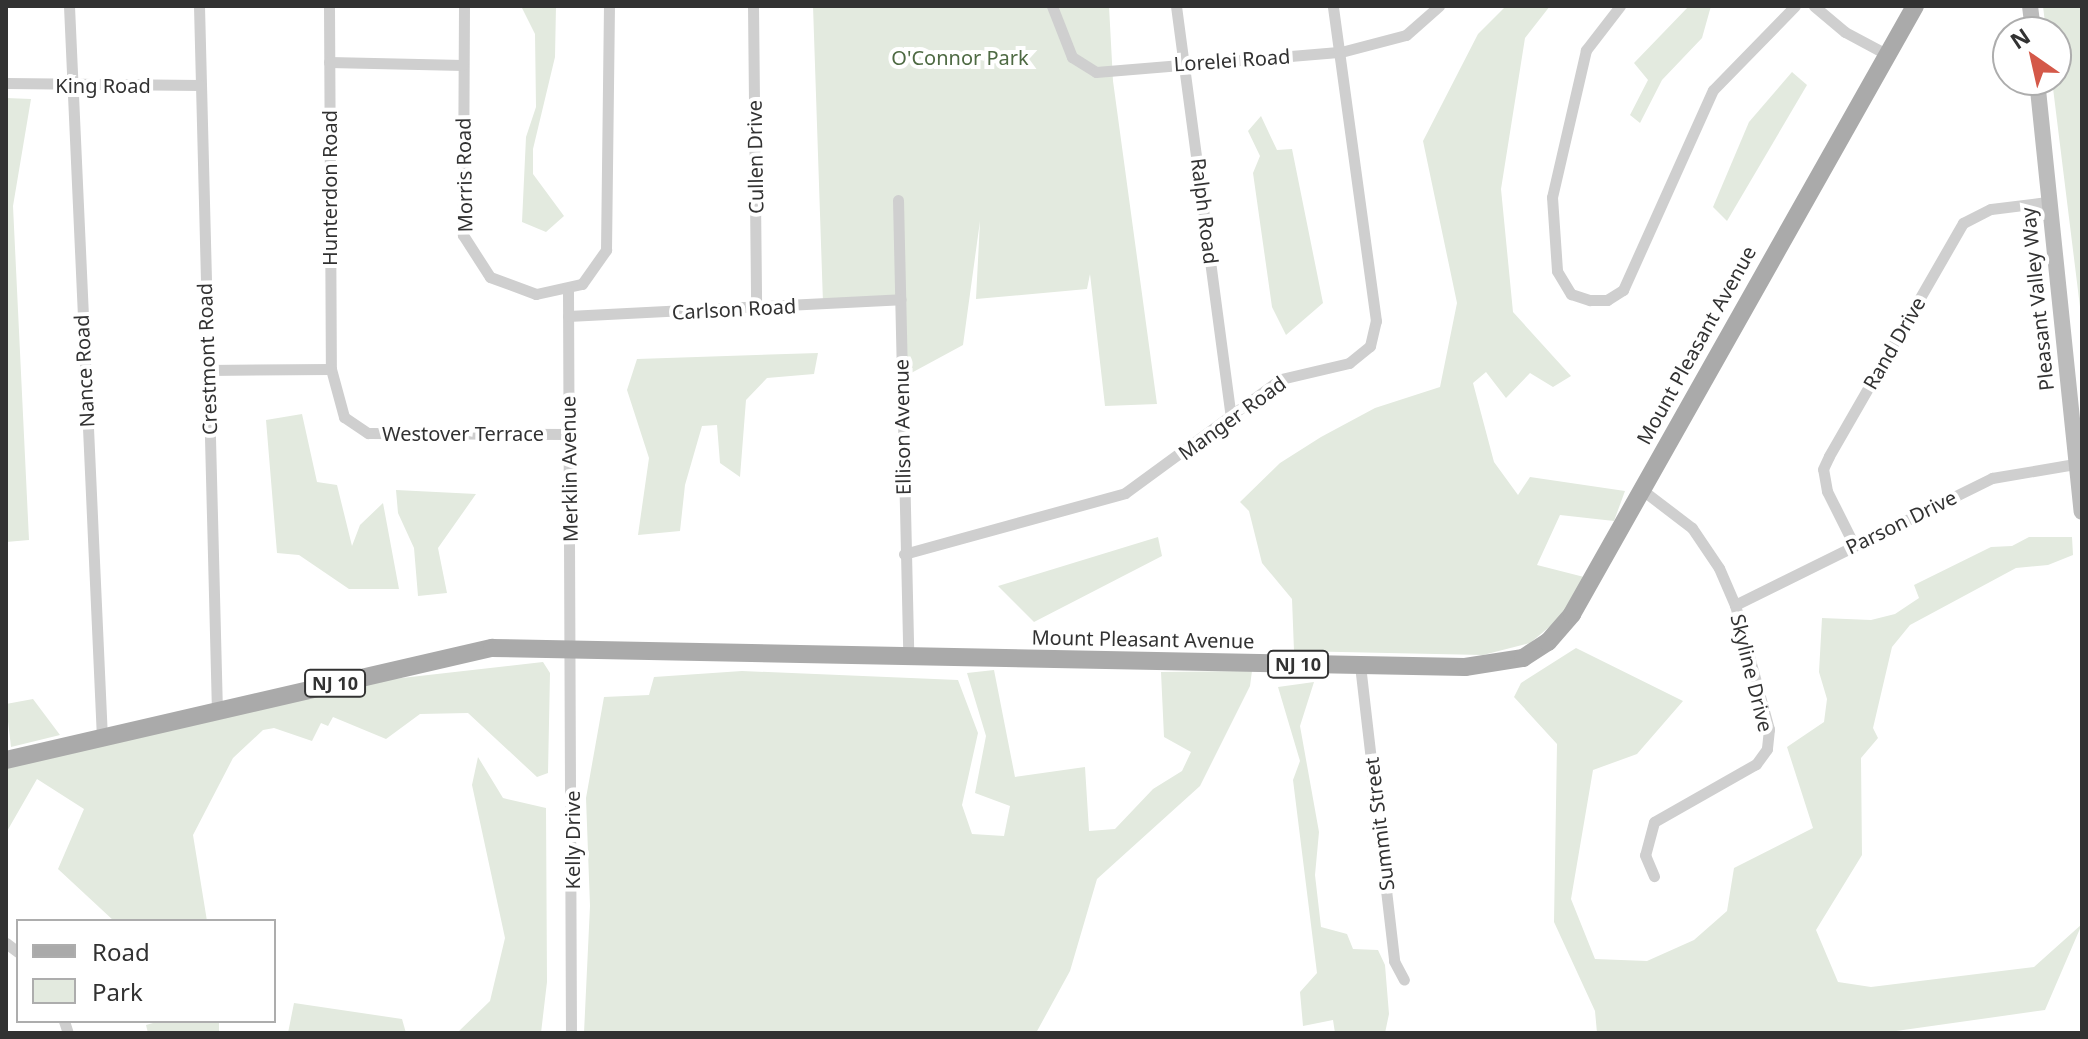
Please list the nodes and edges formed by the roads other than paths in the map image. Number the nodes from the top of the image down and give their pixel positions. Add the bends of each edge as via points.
1 (69, 6) edge
2 (199, 6) edge
3 (329, 6) edge
4 (464, 6) edge
5 (609, 6) edge
6 (753, 6) edge
7 (1052, 6) edge
8 (1176, 6) edge
9 (1333, 6) edge
10 (1439, 6) edge
11 (1620, 6) edge
12 (1795, 6) edge
13 (1814, 6) edge
14 (1915, 6) edge
15 (1341, 52) junction
16 (1888, 55) junction
17 (329, 62) junction
18 (1187, 63) junction
19 (463, 65) junction
20 (6, 83) edge
21 (200, 85) junction
22 (70, 86) junction
23 (2038, 96) edge
24 (898, 200) dead end
25 (2047, 202) junction
26 (568, 291) junction
27 (901, 299) junction
28 (756, 308) junction
29 (568, 316) junction
30 (331, 369) junction
31 (207, 370) junction
32 (1231, 416) junction
33 (569, 434) junction
34 (2075, 464) junction
35 (1641, 489) junction
36 (2082, 512) edge
37 (1854, 545) junction
38 (904, 554) junction
39 (1735, 605) junction
40 (571, 647) junction
41 (908, 655) junction
42 (1360, 665) junction
43 (217, 713) junction
44 (102, 737) junction
45 (6, 760) edge
46 (1654, 876) dead end
47 (1404, 980) dead end
48 (571, 1033) edge

1 - 22 street, Nance Road
2 - 21 street, Crestmont Road
3 - 17 street, Hunterdon Road
4 - 19 street, Morris Road
5 - 26 street via 608,237 596,272
6 - 28 street, Cullen Drive
7 - 18 street, Lorelei Road via 1072,57 1096,72
8 - 18 street, Ralph Road
9 - 15 street, Manger Road
10 - 15 street, Lorelei Road via 1406,35
11 - 12 street via 1595,33 1581,68 1552,197 1554,259 1560,281 1576,297 1607,300 1619,294 1713,90
13 - 16 street via 1845,32
14 - 16 main road, Mount Pleasant Avenue / NJ 10
15 - 18 street, Lorelei Road
15 - 32 street, Manger Road via 1376,334 1349,363 1295,373
16 - 35 main road, Mount Pleasant Avenue / NJ 10
17 - 19 street
17 - 30 street, Hunterdon Road
18 - 32 street, Ralph Road
19 - 26 street, Morris Road via 460,219 469,251 484,271 512,289 536,294
20 - 22 street, King Road
21 - 22 street, King Road
21 - 31 street, Crestmont Road
22 - 44 street, Nance Road
23 - 25 main road, Pleasant Valley Way
24 - 27 street, Ellison Avenue
25 - 34 main road, Pleasant Valley Way
25 - 37 street, Rand Drive via 1991,209 1963,223 1829,456 1823,469 1827,491
26 - 29 street, Merklin Avenue
27 - 28 street, Carlson Road
27 - 38 street, Ellison Avenue
28 - 29 street, Carlson Road
29 - 33 street, Merklin Avenue
30 - 31 street
30 - 33 street, Westover Terrace via 344,417 368,433
31 - 43 street, Crestmont Road
32 - 38 street, Manger Road via 1125,493
33 - 40 street, Merklin Avenue
34 - 36 main road, Pleasant Valley Way
34 - 37 street, Parson Drive via 1992,478
35 - 39 street, Skyline Drive via 1678,514 1703,541
35 - 42 main road, Mount Pleasant Avenue / NJ 10 via 1572,614 1537,650 1490,666
37 - 39 street, Parson Drive
38 - 41 street, Ellison Avenue
39 - 46 street, Skyline Drive via 1769,729 1767,749 1746,771 1654,822 1645,855
40 - 41 main road, Mount Pleasant Avenue / NJ 10
40 - 43 main road, Mount Pleasant Avenue / NJ 10 via 492,648 448,656
40 - 48 street, Kelly Drive
41 - 42 main road, Mount Pleasant Avenue / NJ 10
42 - 47 street, Summit Street via 1394,961
43 - 44 main road, Mount Pleasant Avenue / NJ 10
44 - 45 main road, NJ 10

